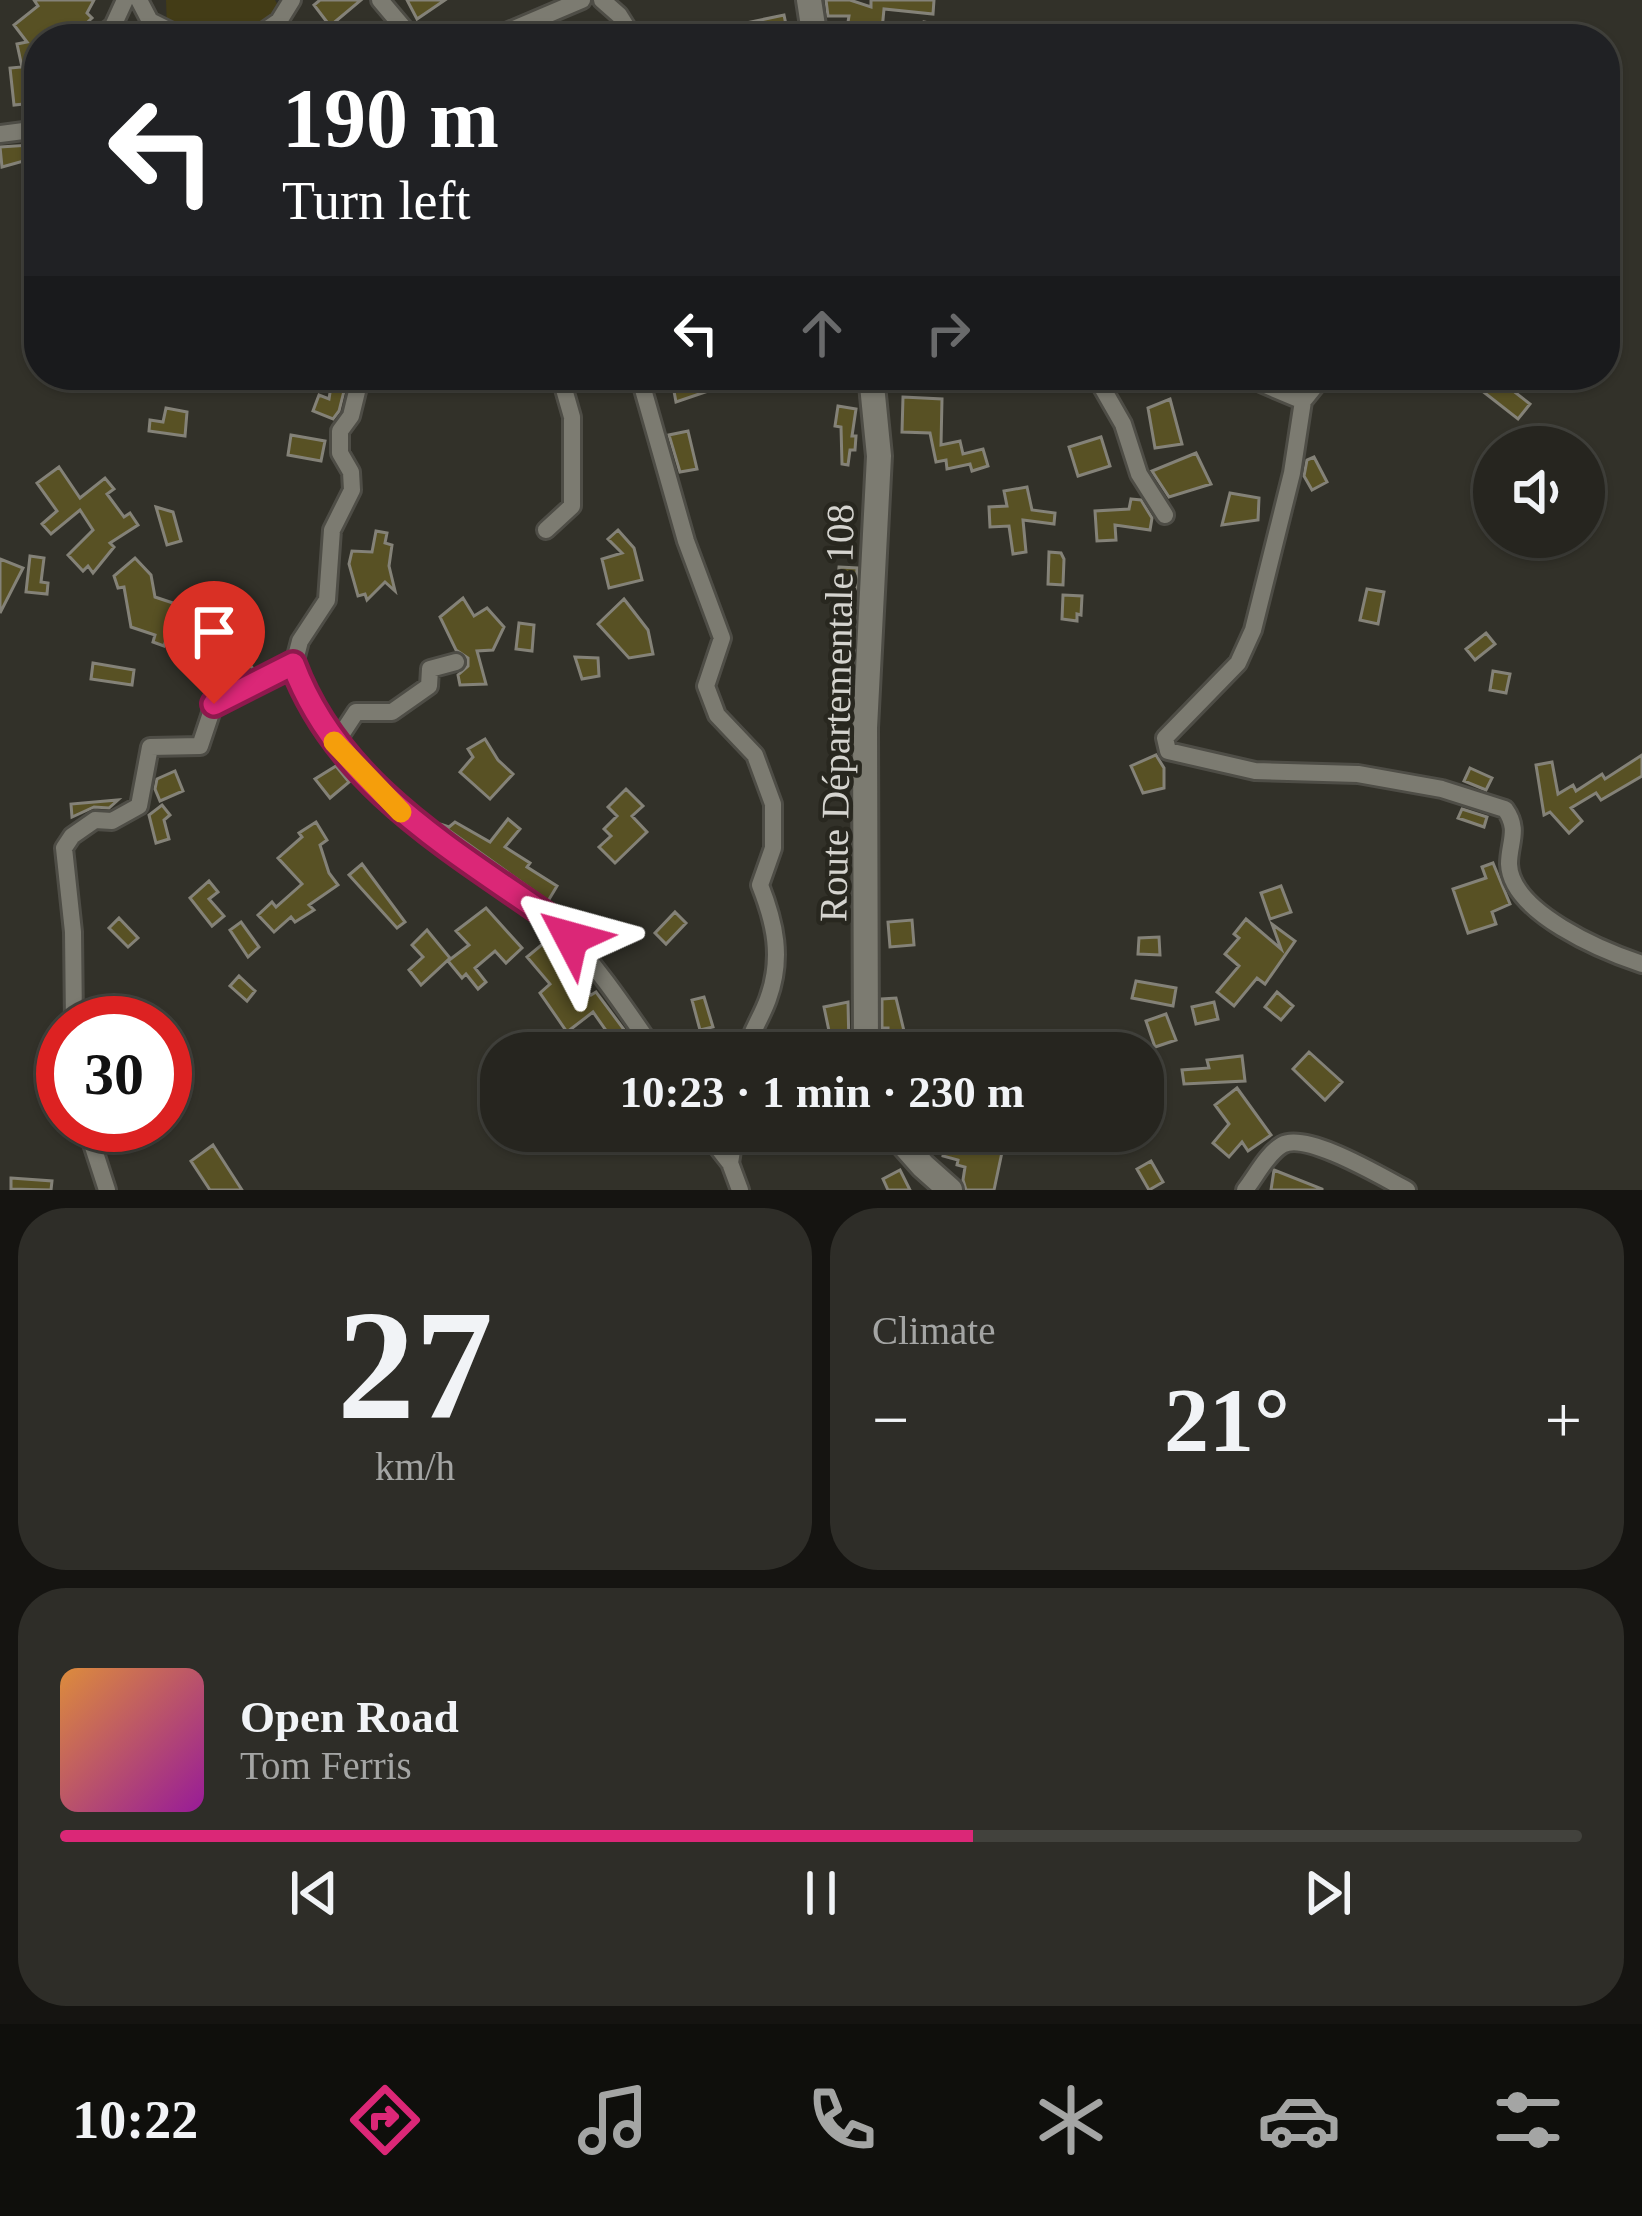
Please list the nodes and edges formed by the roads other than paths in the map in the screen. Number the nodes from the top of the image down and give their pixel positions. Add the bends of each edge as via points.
1 (139, 0) edge
2 (380, 0) edge
3 (582, 0) edge
4 (602, 0) edge
5 (156, 24) edge
6 (400, 24) edge
7 (525, 24) edge
8 (625, 24) edge
9 (357, 390) edge
10 (564, 390) edge
11 (643, 390) edge
12 (872, 390) edge
13 (1104, 390) edge
14 (1277, 390) edge
15 (1312, 390) edge
16 (1303, 401) junction
17 (1165, 515) dead end
18 (547, 530) dead end
19 (456, 662) dead end
20 (293, 664) junction
21 (335, 744) junction
22 (1642, 964) edge
23 (75, 996) edge
24 (642, 1032) edge
25 (750, 1032) edge
26 (866, 1032) edge
27 (95, 1152) edge
28 (721, 1152) edge
29 (732, 1152) edge
30 (910, 1152) edge
31 (730, 1163) junction
32 (107, 1190) edge
33 (740, 1190) edge
34 (950, 1190) edge
35 (1245, 1190) edge
36 (1407, 1190) edge

1 - 5 street
2 - 6 street
3 - 7 street
4 - 8 street
9 - 20 street via 340,431 352,490 332,530 327,600
10 - 18 street via 572,506
11 - 25 street via 722,638 706,686 717,715 754,755 773,804 773,848 760,885 776,926 777,959
12 - 26 main road, Route Départementale 108 via 879,456 865,728
13 - 17 street
14 - 16 street
15 - 16 street
16 - 22 street via 1252,630 1238,663 1166,738 1168,751 1255,771 1358,774 1505,809 1515,829 1509,861 1521,895 1559,927
19 - 21 street via 430,669 429,686 392,712 356,712
20 - 21 street
20 - 23 street via 214,704 200,746 150,747 139,806 112,821 95,820 64,848
21 - 24 street via 398,810 553,920
27 - 32 street
28 - 31 street
29 - 31 street
30 - 34 main road
31 - 33 street
35 - 36 street via 1291,1141 1312,1142

